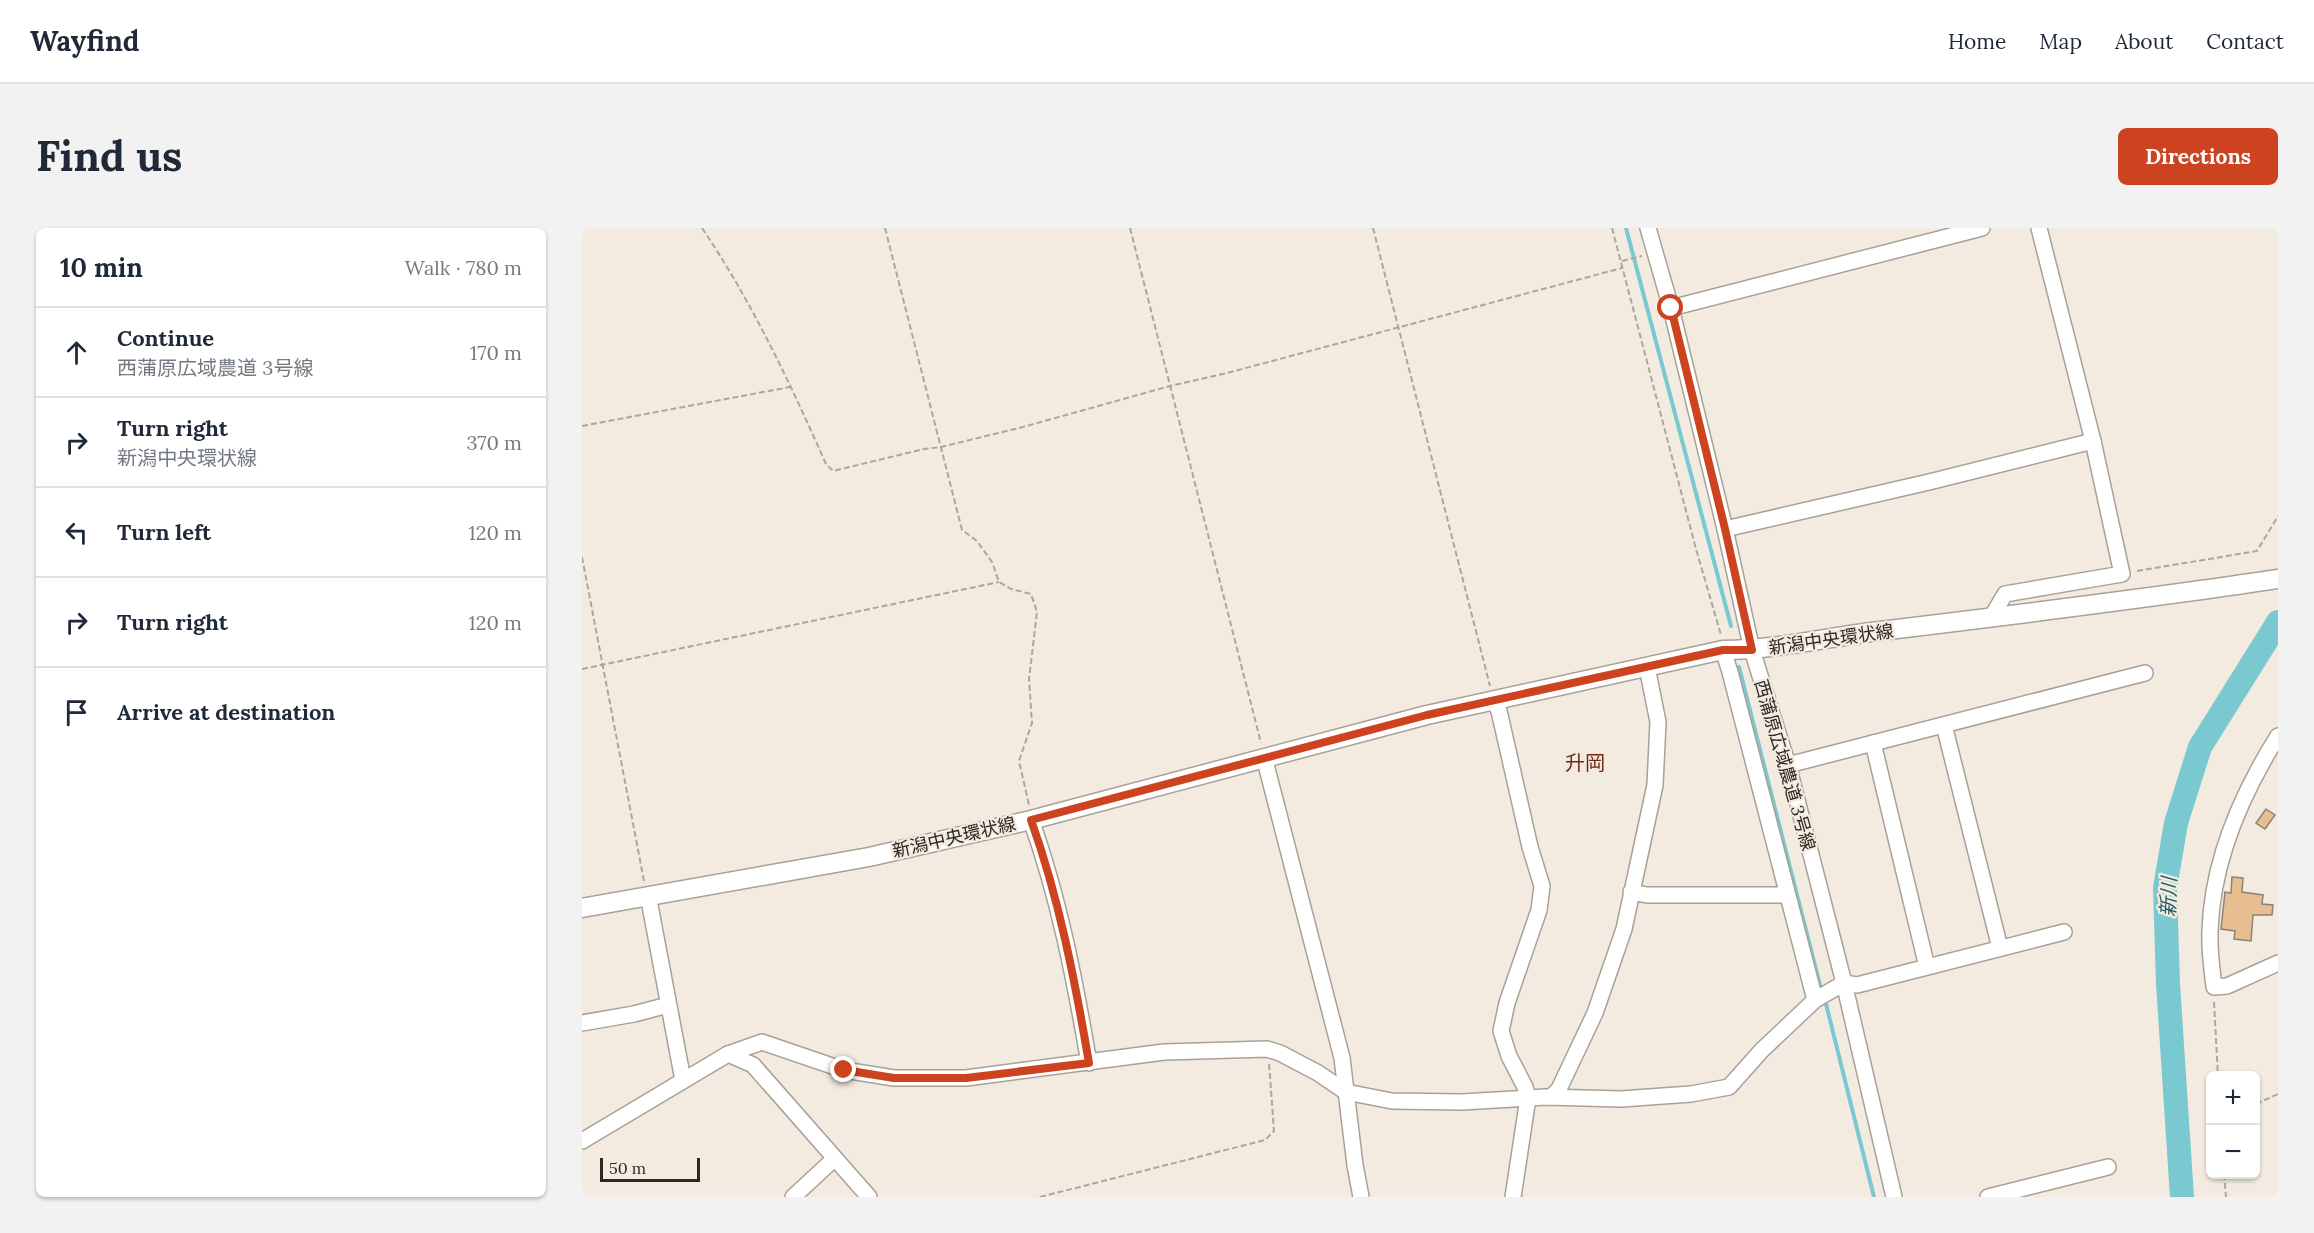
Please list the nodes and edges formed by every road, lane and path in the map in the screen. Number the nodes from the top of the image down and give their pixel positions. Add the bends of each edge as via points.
1 (702, 228) edge
2 (885, 228) edge
3 (1130, 228) edge
4 (1373, 228) edge
5 (1612, 228) edge
6 (1648, 228) edge
7 (1982, 228) edge
8 (2039, 228) edge
9 (1644, 255) dead end
10 (1622, 261) junction
11 (1622, 268) junction
12 (1671, 308) junction
13 (1398, 327) junction
14 (1170, 386) junction
15 (790, 387) junction
16 (582, 426) edge
17 (2093, 441) junction
18 (941, 447) junction
19 (2278, 516) edge
20 (1725, 529) junction
21 (582, 557) edge
22 (2122, 574) junction
23 (2278, 579) edge
24 (999, 582) junction
25 (1991, 618) junction
26 (1723, 650) junction
27 (1752, 650) junction
28 (602, 665) junction
29 (1647, 667) junction
30 (582, 669) edge
31 (2145, 673) dead end
32 (1494, 700) junction
33 (1944, 725) junction
34 (2278, 736) edge
35 (1873, 743) junction
36 (1264, 757) junction
37 (1788, 765) junction
38 (1031, 820) junction
39 (1631, 892) junction
40 (648, 895) junction
41 (1787, 895) junction
42 (582, 908) edge
43 (2064, 932) dead end
44 (2000, 948) junction
45 (2278, 963) edge
46 (1927, 967) junction
47 (1844, 983) junction
48 (2214, 987) junction
49 (1815, 1000) junction
50 (668, 1005) junction
51 (582, 1023) edge
52 (1268, 1049) junction
53 (728, 1054) junction
54 (1089, 1063) junction
55 (2218, 1071) edge
56 (683, 1080) junction
57 (1346, 1092) junction
58 (2278, 1094) edge
59 (1551, 1097) junction
60 (1528, 1098) junction
61 (2260, 1102) edge
62 (582, 1141) edge
63 (834, 1159) junction
64 (2108, 1167) dead end
65 (2224, 1179) edge
66 (793, 1197) edge
67 (869, 1197) edge
68 (1040, 1197) edge
69 (1361, 1197) edge
70 (1513, 1197) edge
71 (1894, 1197) edge
72 (1988, 1197) edge
73 (2226, 1197) edge

1 - 15 path via 729,268
2 - 18 path
3 - 14 path
4 - 13 path
5 - 10 path
6 - 12 street, 西蒲原広域農道 3号線
7 - 12 street
8 - 17 street
9 - 10 path
10 - 11 path
11 - 13 path
11 - 26 path via 1721,629
12 - 20 street, 西蒲原広域農道 3号線
13 - 14 path
13 - 32 path
14 - 18 path
14 - 36 path
15 - 16 path
15 - 18 path via 826,464 833,471
17 - 20 street
17 - 22 street
18 - 24 path via 962,530 977,541 992,562
19 - 22 path via 2257,551
20 - 27 street, 西蒲原広域農道 3号線
21 - 28 path
22 - 25 street via 2005,594
23 - 25 main road, 新潟中央環状線
24 - 28 path
24 - 38 path via 1031,594 1036,612 1029,678 1032,723 1019,761
25 - 27 main road, 新潟中央環状線
26 - 27 main road, 新潟中央環状線
26 - 29 main road, 新潟中央環状線
26 - 41 street
27 - 37 street, 西蒲原広域農道 3号線
28 - 30 path
28 - 40 path
29 - 32 main road, 新潟中央環状線
29 - 39 street via 1658,722 1655,785
31 - 33 street
32 - 36 main road, 新潟中央環状線
32 - 60 street via 1542,886 1539,910 1501,1030
33 - 35 street
33 - 44 street
34 - 48 street via 2247,790 2219,865 2210,932
35 - 37 street
35 - 46 street
36 - 38 main road, 新潟中央環状線
36 - 57 street via 1342,1058
37 - 47 street, 西蒲原広域農道 3号線
38 - 40 main road, 新潟中央環状線 via 869,857
38 - 54 street via 1063,934
39 - 41 street
39 - 59 street via 1624,930 1595,1013 1559,1089
40 - 42 main road, 新潟中央環状線
40 - 50 street
41 - 49 street
43 - 44 street
44 - 46 street
45 - 48 street via 2227,986
46 - 47 street via 1857,985
47 - 49 street
47 - 71 street, 西蒲原広域農道 3号線
48 - 55 path
49 - 59 street via 1729,1088 1621,1099
50 - 51 street
50 - 56 street
52 - 54 street via 1164,1052
52 - 57 street via 1318,1073
52 - 68 path via 1274,1131 1265,1140
53 - 54 street via 762,1042 844,1070 894,1078 966,1078
53 - 56 street
53 - 63 street via 753,1065
56 - 62 street
57 - 60 street via 1392,1101
57 - 69 street
58 - 61 path
59 - 60 street
60 - 70 street
63 - 66 street
63 - 67 street
64 - 72 street
65 - 73 path

